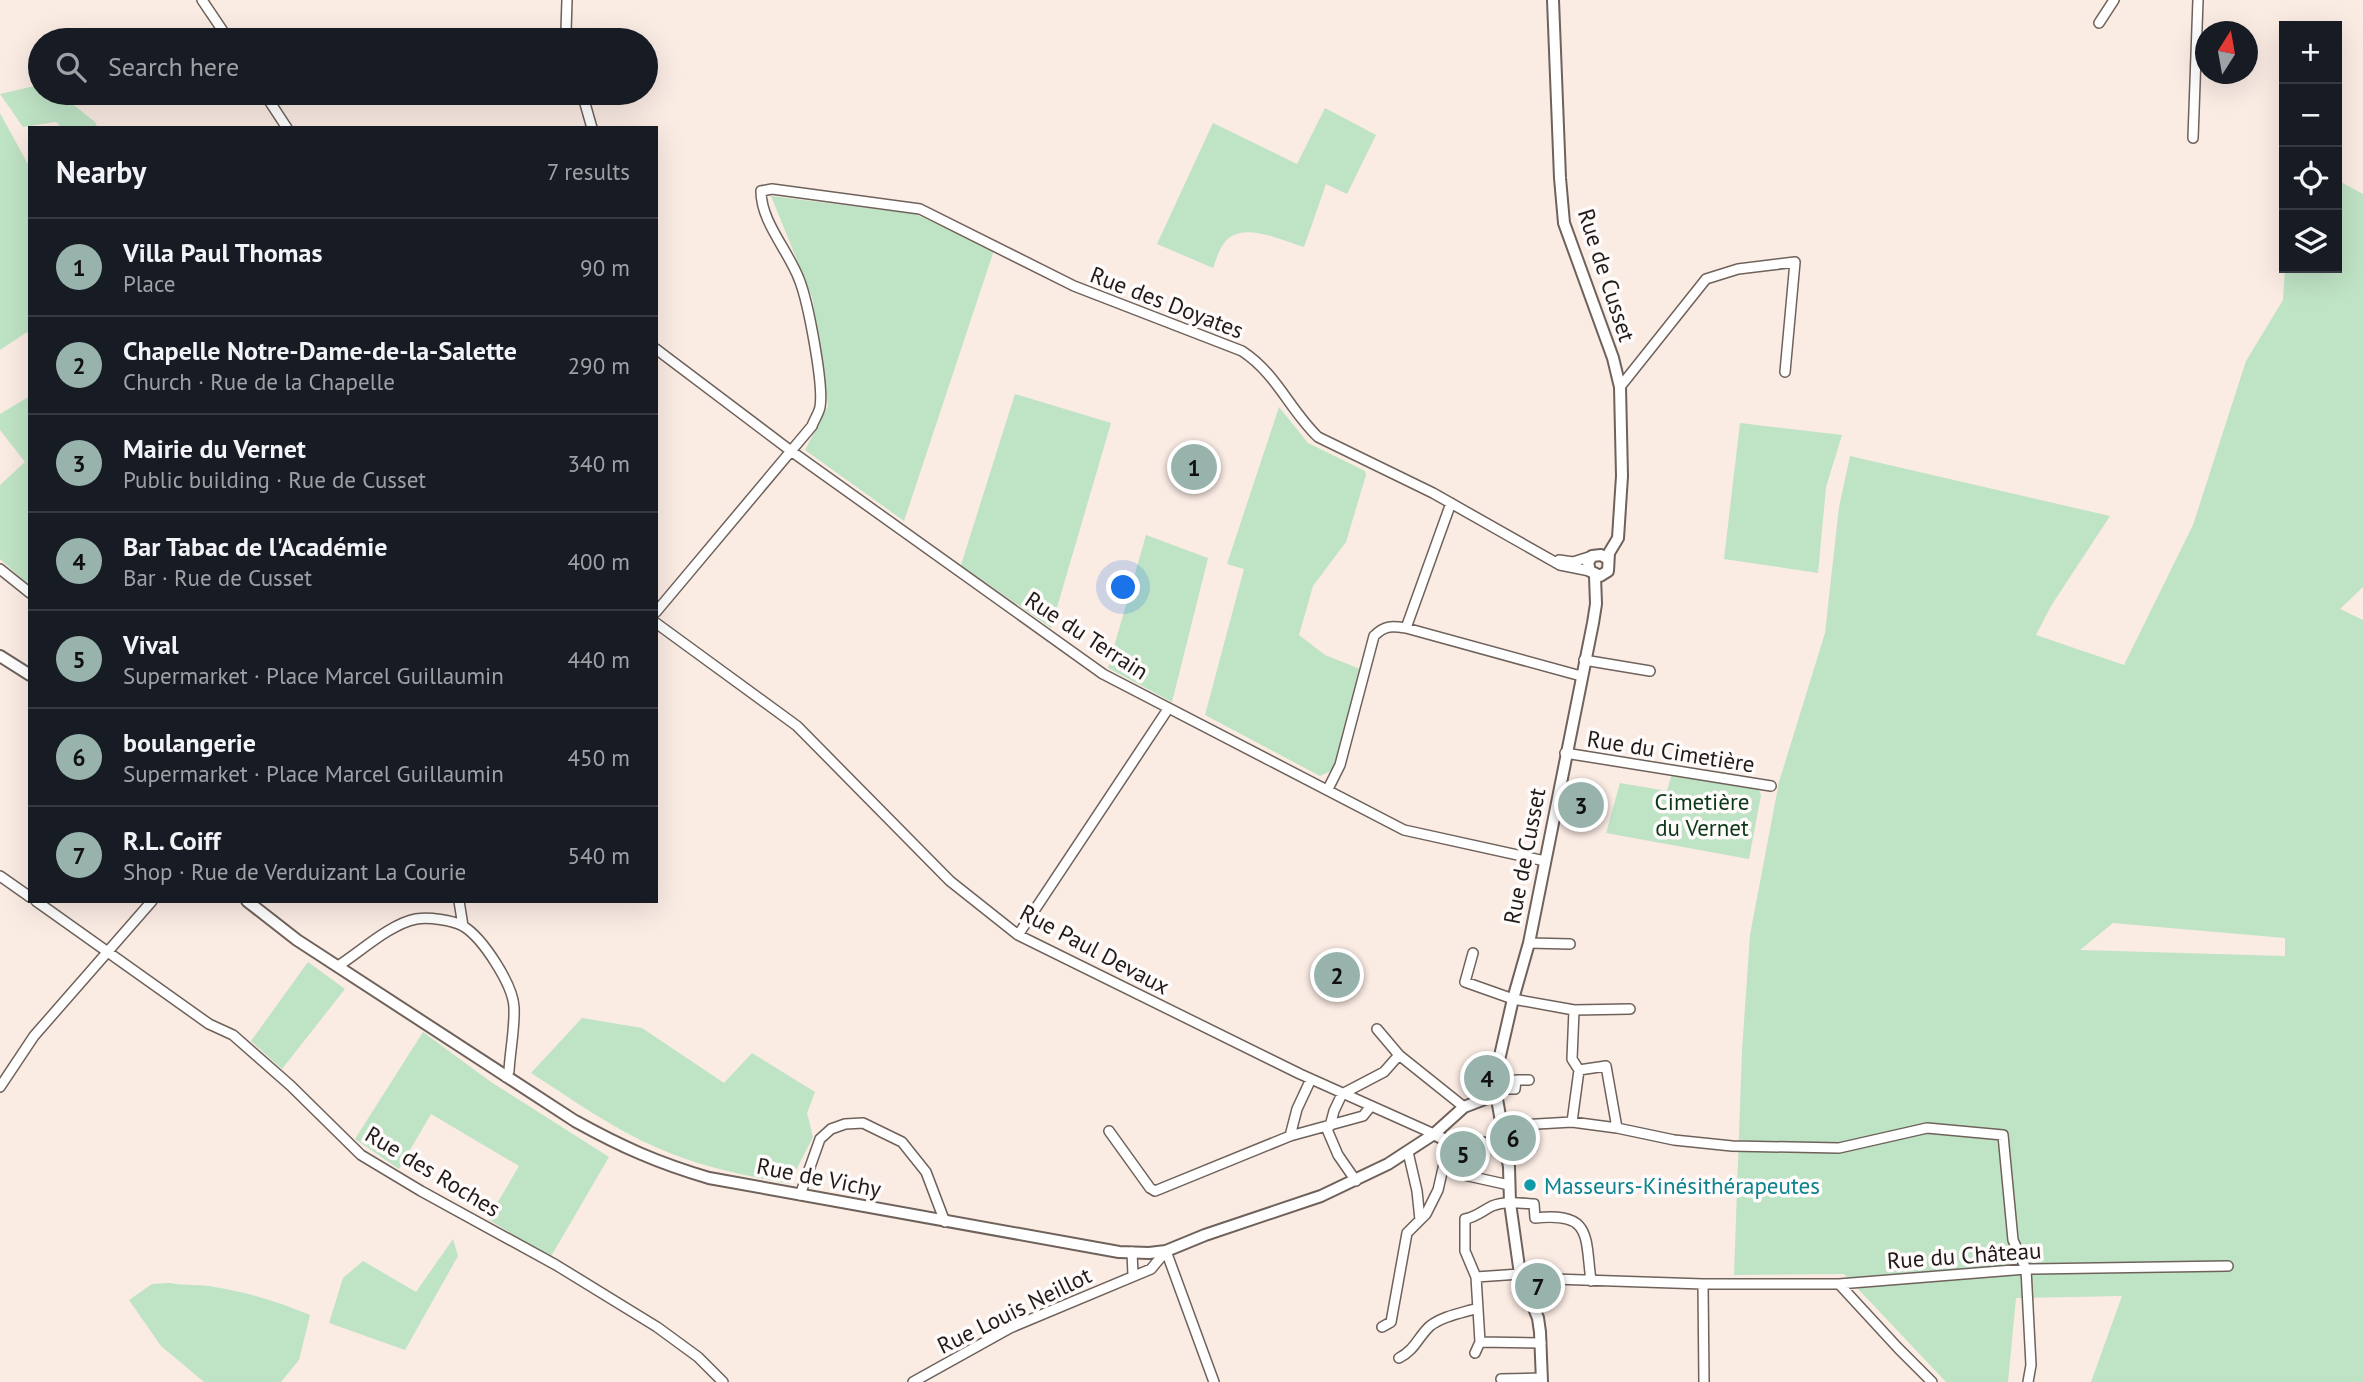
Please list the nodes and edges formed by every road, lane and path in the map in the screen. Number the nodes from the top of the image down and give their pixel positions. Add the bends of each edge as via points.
1 (202, 0) edge
2 (567, 0) edge
3 (1553, 0) edge
4 (2114, 0) edge
5 (2198, 0) edge
6 (2099, 23) dead end
7 (221, 28) edge
8 (566, 28) edge
9 (272, 105) edge
10 (585, 105) edge
11 (286, 126) edge
12 (591, 126) edge
13 (2193, 138) dead end
14 (658, 351) edge
15 (1785, 372) dead end
16 (1620, 387) junction
17 (790, 451) junction
18 (1451, 503) junction
19 (1619, 520) junction
20 (1594, 556) junction
21 (1551, 558) junction
22 (1608, 559) junction
23 (0, 569) edge
24 (1597, 574) junction
25 (28, 591) edge
26 (658, 610) edge
27 (658, 624) edge
28 (1406, 628) junction
29 (0, 656) edge
30 (1584, 660) junction
31 (1650, 671) dead end
32 (28, 675) edge
33 (1581, 676) junction
34 (1168, 709) junction
35 (1566, 753) junction
36 (1771, 786) dead end
37 (1328, 789) junction
38 (1545, 861) junction
39 (0, 876) edge
40 (28, 896) edge
41 (39, 903) edge
42 (150, 903) edge
43 (249, 903) edge
44 (459, 903) edge
45 (463, 926) junction
46 (1018, 935) junction
47 (1529, 943) junction
48 (1570, 944) dead end
49 (108, 950) junction
50 (1473, 953) dead end
51 (338, 966) junction
52 (1513, 999) junction
53 (1630, 1009) dead end
54 (1574, 1010) junction
55 (1377, 1029) dead end
56 (1399, 1055) junction
57 (1579, 1070) junction
58 (506, 1077) junction
59 (1311, 1079) junction
60 (1529, 1080) dead end
61 (0, 1087) edge
62 (1494, 1092) junction
63 (1342, 1094) junction
64 (1371, 1106) junction
65 (1464, 1107) junction
66 (1572, 1122) junction
67 (1501, 1126) junction
68 (1328, 1127) junction
69 (1617, 1128) junction
70 (1109, 1131) dead end
71 (1434, 1134) junction
72 (1290, 1136) junction
73 (1449, 1143) junction
74 (1505, 1144) junction
75 (1408, 1152) junction
76 (1445, 1160) junction
77 (1356, 1181) junction
78 (1509, 1185) junction
79 (800, 1195) junction
80 (1510, 1203) junction
81 (1420, 1220) junction
82 (944, 1222) junction
83 (1166, 1251) junction
84 (1132, 1252) junction
85 (2228, 1266) dead end
86 (2026, 1269) junction
87 (1133, 1275) junction
88 (1521, 1276) junction
89 (1476, 1277) junction
90 (1591, 1280) junction
91 (1839, 1283) junction
92 (1703, 1284) junction
93 (1478, 1308) junction
94 (1382, 1327) dead end
95 (1480, 1342) junction
96 (1541, 1343) junction
97 (1475, 1353) dead end
98 (1399, 1358) dead end
99 (1501, 1379) dead end
100 (1542, 1380) edge
101 (723, 1382) edge
102 (913, 1382) edge
103 (1214, 1382) edge
104 (1704, 1382) edge
105 (1932, 1382) edge
106 (2028, 1382) edge

1 - 7 street
2 - 8 street
3 - 16 street, Rue de Cusset via 1564,223
4 - 6 street
5 - 13 street
9 - 11 street
10 - 12 street
14 - 17 street, Rue du Terrain
15 - 16 street via 1795,262 1738,268 1706,279
16 - 19 street, Rue de Cusset
17 - 18 street, Rue des Doyates via 820,408 820,383 799,278 763,208 761,191 772,189 920,209 1074,286 1242,351 1276,380 1318,437
17 - 26 street
17 - 34 street, Rue du Terrain via 1103,674
18 - 21 street, Rue des Doyates
18 - 28 street
19 - 20 street, Rue de Cusset via 1611,538
19 - 22 street, Rue de Cusset via 1618,538
20 - 21 street, Rue des Doyates via 1573,562
20 - 22 street
20 - 24 street via 1588,563
21 - 24 street, Rue des Doyates
22 - 24 street, Rue de Cusset via 1609,568
23 - 25 street
24 - 30 street, Rue de Cusset via 1593,624
27 - 46 street, Rue Paul Devaux via 797,726 950,881
28 - 33 street
28 - 37 street via 1382,628 1374,636 1340,765
29 - 32 street
30 - 31 street
30 - 33 street, Rue de Cusset
33 - 35 street, Rue de Cusset
34 - 37 street, Rue du Terrain
34 - 46 street
35 - 36 street, Rue du Cimetière
35 - 38 street, Rue de Cusset
37 - 38 street, Rue du Terrain via 1404,830
38 - 47 street, Rue de Cusset
39 - 40 street
41 - 49 street, Rue des Roches
42 - 49 street
43 - 51 street, Rue de Vichy
44 - 45 street
45 - 51 street via 417,919 399,925
45 - 58 street via 482,945 509,986 514,1007
46 - 59 street, Rue Paul Devaux
47 - 48 street
47 - 52 street, Rue de Cusset
49 - 61 street via 34,1036
49 - 101 street, Rue des Roches via 209,1024 233,1035 361,1155 657,1326
50 - 52 street via 1465,982
51 - 58 street, Rue de Vichy
52 - 54 street
52 - 62 street, Rue de Cusset
53 - 54 street
54 - 57 street via 1572,1059
55 - 56 street
56 - 63 street via 1384,1072
56 - 65 street
57 - 66 street
57 - 69 street via 1606,1066
58 - 79 street, Rue de Vichy via 575,1121 661,1164
59 - 63 street, Rue Paul Devaux
59 - 72 street
60 - 62 street via 1516,1080 1515,1089
62 - 65 street
62 - 67 street
63 - 64 street, Rue Paul Devaux
63 - 68 street
64 - 68 street via 1363,1116
64 - 71 street, Rue Paul Devaux
65 - 71 street, Rue de Vichy
66 - 67 street
66 - 69 street
67 - 74 street
68 - 72 street
68 - 77 street via 1338,1155
69 - 86 street via 1732,1146 1839,1148 1927,1128 2003,1135 2013,1240
70 - 72 street via 1155,1191
71 - 73 street
71 - 75 street, Rue de Vichy
73 - 74 street
73 - 76 street
74 - 78 street
75 - 77 street, Rue de Vichy
75 - 81 street
76 - 78 street via 1464,1175
76 - 81 street via 1438,1190
77 - 83 street, Rue de Vichy
78 - 80 street
79 - 82 street, Rue de Vichy
79 - 82 street via 820,1139 831,1129 863,1123 902,1142 926,1172
80 - 88 street
80 - 89 street via 1465,1219 1465,1251
80 - 90 street via 1534,1204 1535,1218 1558,1216 1581,1226
81 - 94 street via 1407,1233 1391,1322
82 - 84 street, Rue de Vichy
83 - 84 street, Rue de Vichy
83 - 87 street, Rue Louis Neillot via 1151,1269
83 - 103 street
84 - 87 street
85 - 86 street, Rue du Château
86 - 91 street, Rue du Château
86 - 106 street
87 - 102 street, Rue Louis Neillot via 1010,1328
88 - 89 street, Rue du Château
88 - 90 street, Rue du Château
88 - 96 street via 1538,1318
89 - 93 street
90 - 92 street, Rue du Château
91 - 92 street, Rue du Château
91 - 105 street
92 - 104 street
93 - 95 street
93 - 98 street via 1432,1325 1416,1346
95 - 96 street
95 - 97 street
96 - 100 street
99 - 100 street

